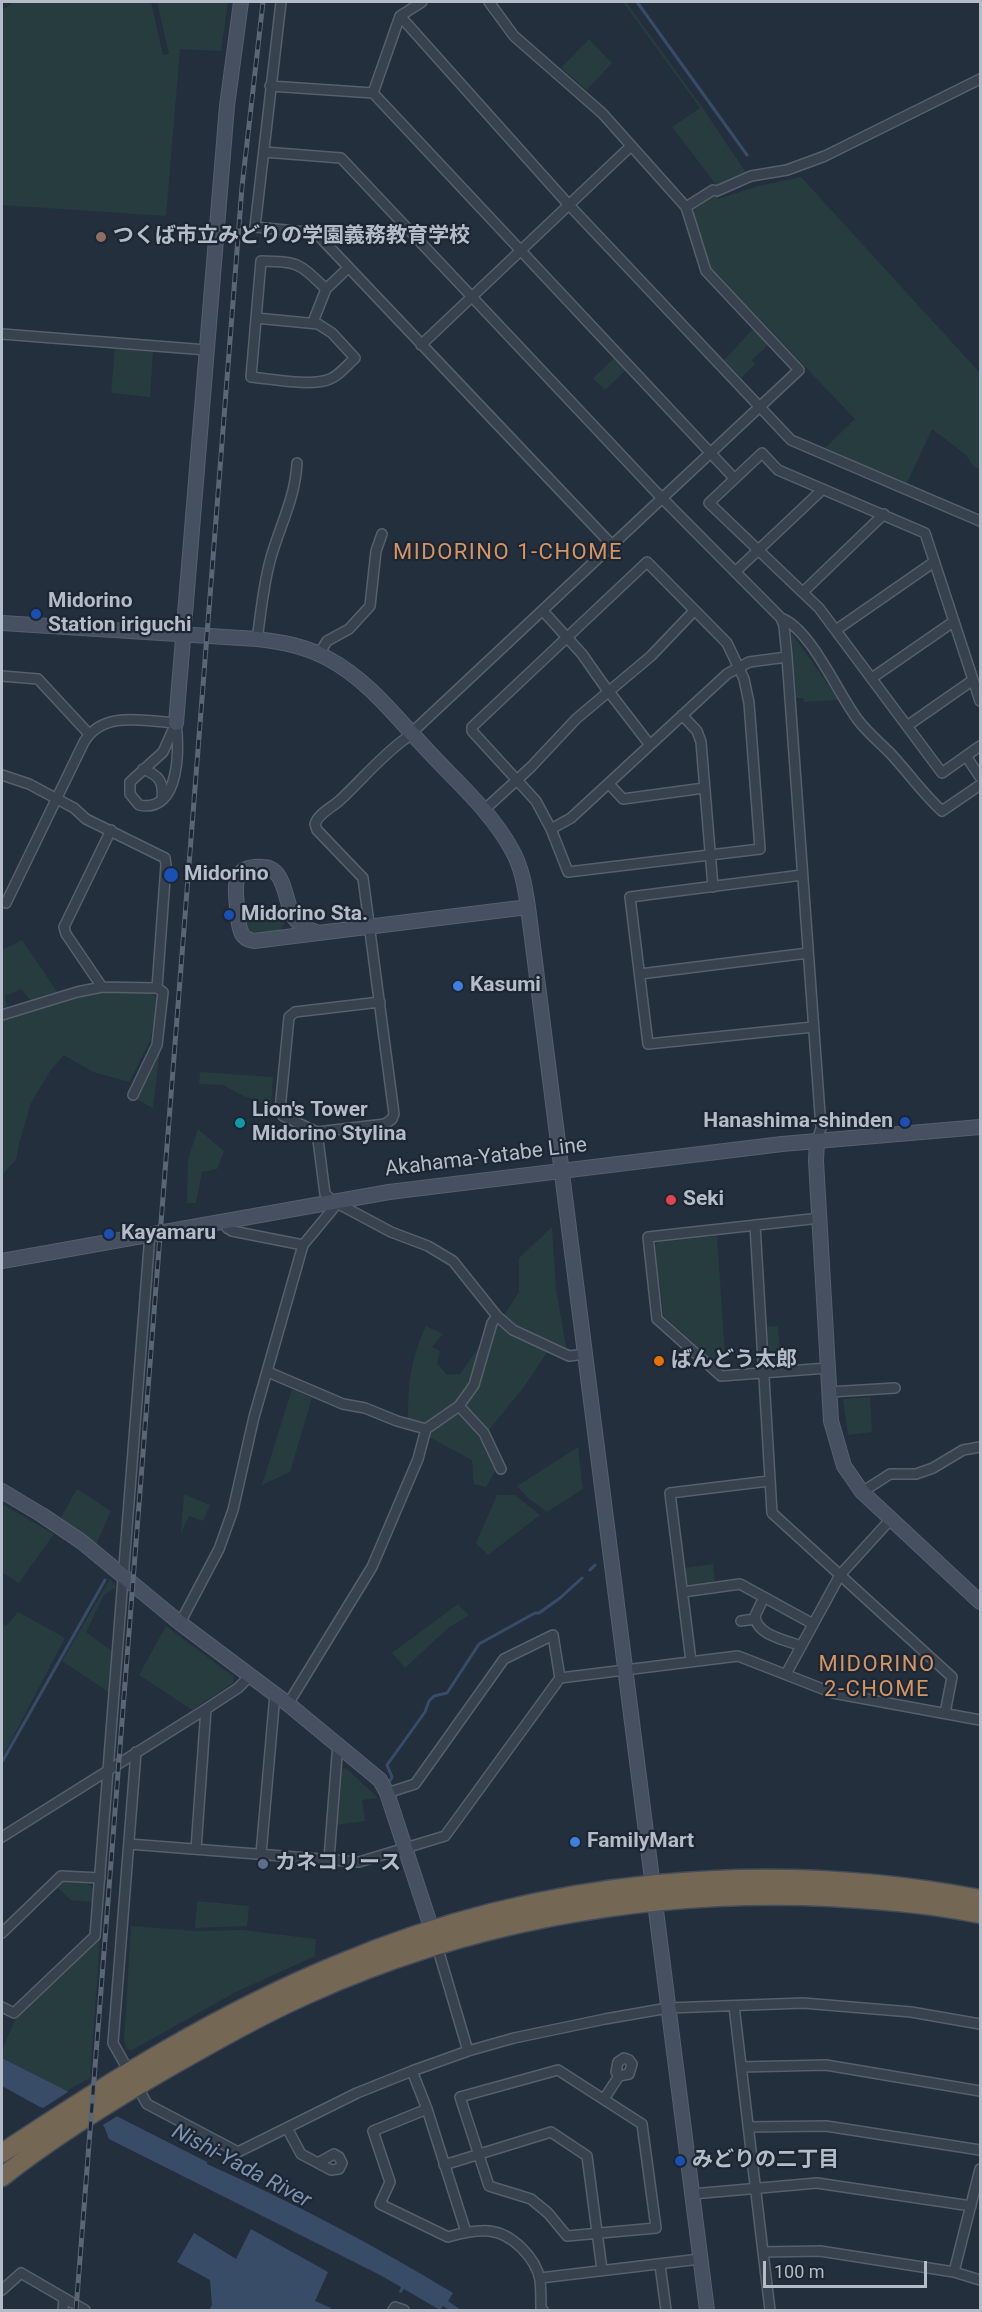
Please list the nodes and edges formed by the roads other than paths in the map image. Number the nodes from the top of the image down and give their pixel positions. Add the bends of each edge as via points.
1 (241, 2) edge
2 (281, 2) edge
3 (422, 2) edge
4 (489, 2) edge
5 (400, 16) junction
6 (981, 79) edge
7 (270, 86) junction
8 (373, 93) junction
9 (631, 146) junction
10 (264, 152) junction
11 (569, 205) junction
12 (686, 207) junction
13 (520, 251) junction
14 (348, 268) junction
15 (326, 289) junction
16 (472, 297) junction
17 (256, 318) junction
18 (313, 322) junction
19 (2, 334) edge
20 (421, 345) junction
21 (207, 350) junction
22 (759, 406) junction
23 (711, 452) junction
24 (297, 463) dead end
25 (734, 478) junction
26 (823, 489) junction
27 (662, 498) junction
28 (884, 514) junction
29 (981, 521) edge
30 (382, 534) dead end
31 (612, 545) junction
32 (759, 551) junction
33 (934, 562) junction
34 (735, 572) junction
35 (803, 592) junction
36 (543, 611) junction
37 (694, 611) junction
38 (781, 618) junction
39 (953, 622) junction
40 (2, 623) edge
41 (836, 630) junction
42 (182, 634) junction
43 (566, 637) junction
44 (257, 639) junction
45 (319, 654) junction
46 (787, 657) junction
47 (738, 666) junction
48 (2, 676) edge
49 (872, 678) junction
50 (973, 680) junction
51 (609, 692) junction
52 (981, 701) edge
53 (682, 715) junction
54 (176, 723) junction
55 (907, 726) junction
56 (89, 734) junction
57 (411, 734) junction
58 (650, 745) junction
59 (981, 746) edge
60 (966, 756) junction
61 (143, 769) junction
62 (2, 775) edge
63 (981, 777) edge
64 (518, 780) junction
65 (609, 784) junction
66 (981, 785) edge
67 (704, 788) junction
68 (57, 798) junction
69 (162, 798) junction
70 (484, 810) junction
71 (551, 829) junction
72 (111, 830) junction
73 (710, 854) junction
74 (802, 876) junction
75 (713, 887) junction
76 (2, 902) edge
77 (528, 907) junction
78 (294, 918) junction
79 (370, 926) junction
80 (319, 933) junction
81 (281, 938) junction
82 (808, 953) junction
83 (640, 974) junction
84 (102, 987) junction
85 (157, 988) junction
86 (380, 1002) junction
87 (2, 1015) edge
88 (813, 1027) junction
89 (133, 1095) dead end
90 (981, 1127) edge
91 (317, 1132) junction
92 (817, 1141) junction
93 (561, 1169) junction
94 (335, 1202) junction
95 (820, 1218) junction
96 (226, 1221) junction
97 (755, 1225) junction
98 (150, 1234) junction
99 (303, 1245) junction
100 (2, 1261) edge
101 (497, 1317) junction
102 (585, 1354) junction
103 (828, 1368) junction
104 (268, 1372) junction
105 (763, 1374) junction
106 (895, 1388) dead end
107 (829, 1392) junction
108 (459, 1406) junction
109 (426, 1429) junction
110 (981, 1447) edge
111 (501, 1469) dead end
112 (769, 1481) junction
113 (2, 1491) edge
114 (862, 1492) junction
115 (890, 1520) junction
116 (840, 1575) junction
117 (124, 1577) junction
118 (683, 1592) junction
119 (764, 1597) junction
120 (981, 1602) edge
121 (755, 1619) junction
122 (741, 1621) dead end
123 (180, 1623) junction
124 (813, 1624) junction
125 (801, 1646) junction
126 (692, 1661) junction
127 (624, 1670) junction
128 (786, 1674) junction
129 (250, 1676) junction
130 (560, 1678) junction
131 (275, 1694) junction
132 (288, 1704) junction
133 (206, 1709) junction
134 (945, 1713) junction
135 (981, 1719) edge
136 (338, 1743) junction
137 (136, 1752) junction
138 (108, 1771) junction
139 (387, 1793) junction
140 (2, 1837) edge
141 (129, 1844) junction
142 (196, 1848) junction
143 (405, 1848) junction
144 (261, 1854) junction
145 (329, 1859) junction
146 (100, 1878) junction
147 (655, 1893) junction
148 (981, 1899) edge
149 (981, 1914) edge
150 (2, 1934) edge
151 (434, 1938) junction
152 (734, 2006) junction
153 (2, 2007) edge
154 (668, 2008) junction
155 (981, 2024) edge
156 (468, 2051) junction
157 (741, 2067) junction
158 (412, 2071) junction
159 (620, 2076) dead end
160 (133, 2079) junction
161 (981, 2091) edge
162 (604, 2099) junction
163 (427, 2109) junction
164 (748, 2127) junction
165 (287, 2128) junction
166 (981, 2150) edge
167 (2, 2153) edge
168 (478, 2154) junction
169 (318, 2163) dead end
170 (444, 2165) junction
171 (981, 2169) edge
172 (2, 2176) edge
173 (755, 2188) junction
174 (692, 2194) junction
175 (971, 2206) junction
176 (466, 2232) junction
177 (598, 2233) junction
178 (763, 2252) junction
179 (700, 2259) junction
180 (660, 2265) junction
181 (602, 2270) junction
182 (954, 2272) junction
183 (540, 2278) junction
184 (981, 2280) edge
185 (2, 2289) edge
186 (64, 2298) junction
187 (63, 2310) edge
188 (84, 2310) edge
189 (393, 2310) edge
190 (404, 2310) edge
191 (543, 2310) edge
192 (666, 2310) edge
193 (707, 2310) edge
194 (770, 2310) edge

1 - 21 street via 227,106
2 - 7 street
3 - 5 street
4 - 9 street via 514,36 602,113
5 - 8 street
5 - 11 street
6 - 12 street via 825,156 712,190
7 - 8 street
7 - 10 street
8 - 13 street
9 - 11 street
9 - 12 street
10 - 14 street via 255,228 316,233
10 - 16 street via 341,158
11 - 13 street
11 - 22 street
12 - 22 street via 706,271 799,370
13 - 16 street
13 - 23 street
14 - 15 street
14 - 20 street
15 - 17 street via 292,262 261,261
15 - 18 street
16 - 20 street
16 - 27 street
17 - 18 street
17 - 18 street via 251,376 319,382 333,378 355,358 327,330
19 - 21 street
20 - 31 street
21 - 42 street
22 - 23 street
22 - 29 street via 791,440
23 - 25 street
23 - 27 street
24 - 44 street via 290,507 271,559
25 - 26 street via 762,453 778,470
25 - 32 street via 709,503
26 - 28 street
26 - 32 street
27 - 31 street
27 - 34 street
28 - 33 street via 925,533
28 - 35 street
30 - 45 street via 376,551 370,606 350,629 327,642
31 - 36 street
32 - 34 street
32 - 35 street
33 - 39 street
33 - 41 street
34 - 38 street
35 - 41 street
36 - 43 street
36 - 57 street
37 - 43 street via 647,562
37 - 47 street via 727,643
37 - 51 street
38 - 46 street
38 - 66 street via 790,622 819,656 858,719 942,811
39 - 49 street
39 - 50 street
40 - 42 street
41 - 49 street
42 - 44 street
42 - 54 street
43 - 51 street
43 - 64 street via 472,727 471,731
44 - 45 street via 297,645
45 - 57 street via 365,685
46 - 47 street
46 - 74 street
47 - 53 street
47 - 73 street via 749,703 760,849
48 - 56 street via 38,679
49 - 55 street
50 - 52 street
50 - 55 street
51 - 58 street
51 - 64 street via 576,719
53 - 58 street
53 - 67 street via 699,735
54 - 56 street via 115,720 101,724
54 - 61 street via 163,752
54 - 69 street via 176,778
55 - 60 street via 942,773
56 - 68 street
57 - 70 street
57 - 79 street via 316,820 317,830 363,878
58 - 65 street
59 - 60 street
60 - 63 street
61 - 69 street via 161,780
61 - 69 street via 130,782 133,800 144,806
62 - 68 street
64 - 70 street
64 - 71 street via 536,801
65 - 67 street via 623,799
65 - 71 street via 571,818
67 - 73 street
68 - 72 street via 86,819
68 - 76 street via 6,903
70 - 77 street via 521,869
71 - 73 street via 567,872
72 - 84 street via 64,927
72 - 85 street via 166,861
73 - 75 street
74 - 75 street
74 - 82 street
75 - 83 street via 630,897
77 - 79 street
77 - 93 street
78 - 80 street
78 - 81 street
78 - 81 street via 276,873 266,867 253,868 236,878 242,935 254,941
79 - 80 street
79 - 86 street
80 - 81 street
82 - 83 street
82 - 88 street
83 - 88 street via 648,1044
84 - 85 street
84 - 87 street
85 - 89 street via 163,992 158,1045
86 - 91 street via 392,1119 385,1124
86 - 91 street via 295,1012 289,1017 280,1110 283,1116
88 - 92 street via 822,1128
90 - 92 street, Akahama-Yatabe Line
91 - 94 street via 325,1194
92 - 93 street, Akahama-Yatabe Line
92 - 95 street
93 - 94 street, Akahama-Yatabe Line
93 - 102 street
94 - 96 street, Akahama-Yatabe Line
94 - 99 street
94 - 101 street via 453,1261
95 - 97 street
95 - 103 street
96 - 98 street, Akahama-Yatabe Line
96 - 99 street via 232,1231
97 - 105 street
97 - 105 street via 648,1237 657,1319 722,1376
98 - 100 street, Akahama-Yatabe Line
98 - 117 street
99 - 104 street
101 - 102 street via 513,1330 569,1356
101 - 108 street via 474,1385
102 - 127 street
103 - 105 street
103 - 107 street
104 - 109 street via 343,1404
104 - 123 street via 224,1536
105 - 112 street
106 - 107 street
107 - 114 street via 838,1450
108 - 109 street
108 - 111 street via 484,1433
109 - 132 street via 418,1460 372,1567
110 - 114 street via 963,1450 916,1474 890,1474
112 - 116 street via 772,1514
112 - 118 street via 670,1493
113 - 117 street via 82,1542
114 - 115 street
115 - 116 street
115 - 120 street
116 - 124 street
116 - 134 street via 952,1677
117 - 123 street
117 - 138 street
118 - 119 street via 740,1584
118 - 126 street
119 - 121 street
119 - 124 street
121 - 122 street
121 - 125 street via 765,1632
123 - 129 street
124 - 125 street
125 - 128 street
126 - 127 street
126 - 128 street via 738,1656
127 - 130 street
127 - 147 street
128 - 134 street via 833,1693
129 - 131 street
129 - 133 street
130 - 139 street via 553,1635 504,1659 416,1784
130 - 143 street via 445,1836
131 - 132 street
131 - 144 street
132 - 136 street
133 - 137 street
133 - 142 street
134 - 135 street
136 - 139 street via 380,1780
136 - 145 street
137 - 138 street
137 - 141 street
138 - 140 street
138 - 146 street
139 - 143 street
141 - 142 street
141 - 160 street via 113,2043
142 - 144 street
143 - 145 street via 359,1862
143 - 151 street
144 - 145 street
146 - 150 street via 61,1876
146 - 153 street via 95,1936 14,2013
147 - 148 highway via 764,1877 880,1884
147 - 149 highway via 828,1897 920,1903
147 - 151 highway via 577,1912
147 - 154 street
151 - 156 street
151 - 160 highway
152 - 154 street
152 - 155 street via 803,2003 911,2012
152 - 157 street
154 - 156 street via 562,2027
154 - 174 street
156 - 158 street
157 - 161 street via 826,2065
157 - 164 street
158 - 163 street
158 - 165 street
159 - 162 street
160 - 165 street via 147,2104 238,2152
160 - 167 highway via 89,2095
160 - 172 highway via 107,2104
162 - 168 street via 558,2070 460,2097
162 - 177 street via 642,2124 656,2228
163 - 170 street
163 - 176 street via 373,2131 390,2182 380,2204 448,2237
164 - 166 street via 826,2126
164 - 173 street
165 - 169 street via 301,2154
168 - 170 street
168 - 177 street via 489,2187 531,2199 567,2236
168 - 177 street via 551,2132 587,2156
170 - 176 street
171 - 175 street
173 - 174 street
173 - 175 street via 817,2183
173 - 178 street
174 - 179 street
175 - 182 street
176 - 183 street via 492,2231 516,2242
177 - 181 street
178 - 182 street via 820,2251
178 - 194 street
179 - 180 street
179 - 193 street
180 - 181 street
180 - 192 street
181 - 183 street
182 - 184 street
183 - 191 street
185 - 186 street via 21,2272
186 - 187 street
186 - 188 street
189 - 190 street

